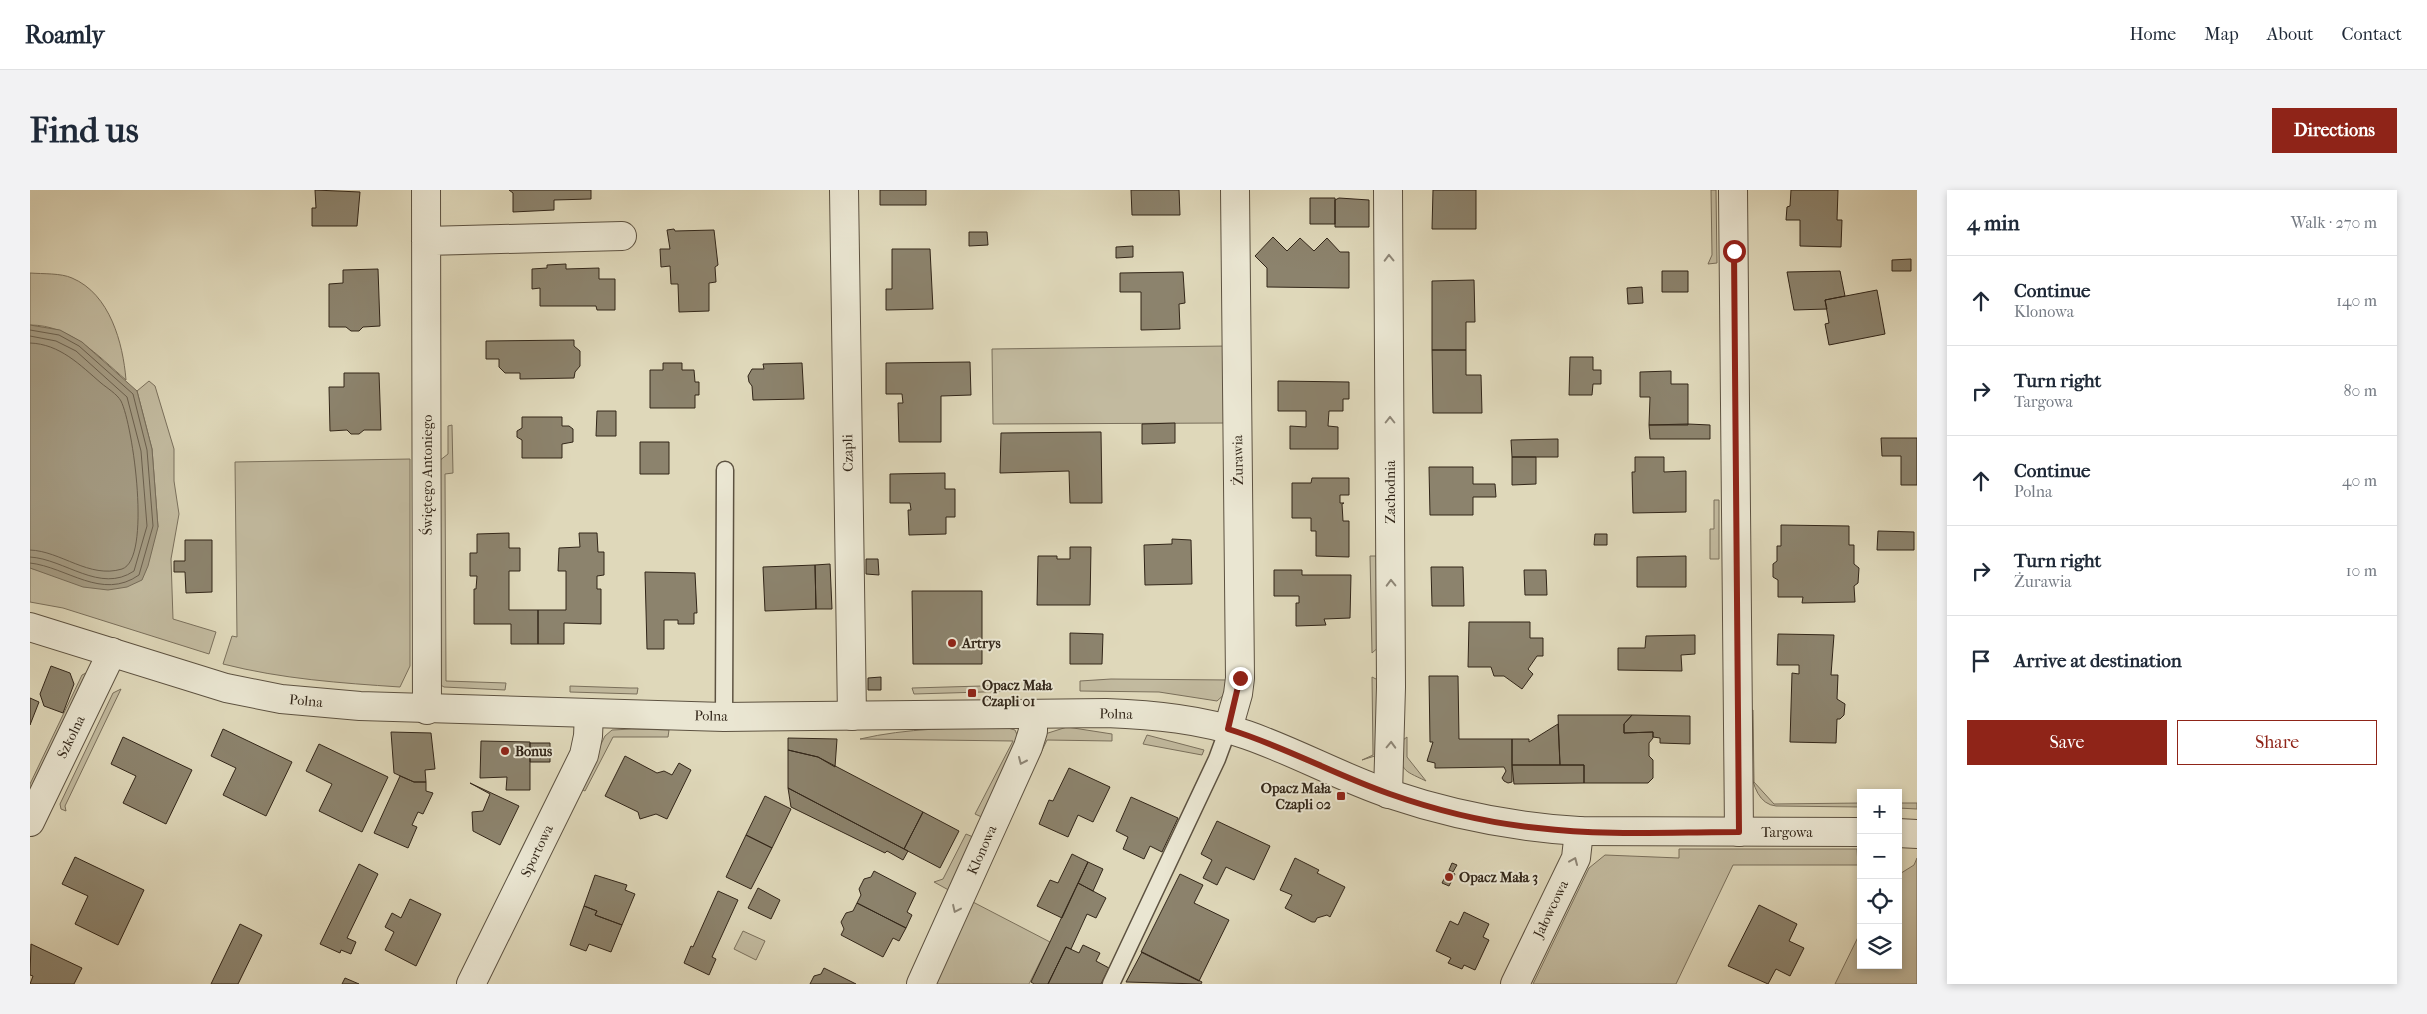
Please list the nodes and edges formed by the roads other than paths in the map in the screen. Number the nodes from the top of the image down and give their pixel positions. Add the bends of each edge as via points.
1 (426, 190) edge
2 (844, 190) edge
3 (1235, 190) edge
4 (1388, 190) edge
5 (1733, 190) edge
6 (622, 236) dead end
7 (426, 241) junction
8 (726, 470) dead end
9 (30, 627) edge
10 (112, 652) junction
11 (427, 710) junction
12 (589, 714) junction
13 (1033, 714) junction
14 (724, 716) junction
15 (852, 716) junction
16 (1228, 729) junction
17 (1388, 794) junction
18 (30, 822) edge
19 (1579, 831) junction
20 (1739, 832) junction
21 (1857, 832) edge
22 (1902, 833) edge
23 (1917, 834) edge
24 (471, 984) edge
25 (921, 984) edge
26 (1111, 984) edge
27 (1515, 984) edge

1 - 7 street, Świętego Antoniego
2 - 15 street, Czapli
3 - 16 street, Żurawia via 1240,678
17 -> 4 street, Zachodnia via 1392,687
5 - 20 street
6 - 7 street
7 - 11 street, Świętego Antoniego
8 - 14 lane
9 - 10 street, Polna
10 - 11 street, Polna via 226,688 281,699
10 - 18 street, Szkolna
11 - 12 street, Polna
12 - 14 street, Polna
12 - 24 street, Sportowa via 584,754
13 - 15 street, Polna
13 - 16 street, Polna via 1153,715
13 -> 25 street, Klonowa via 1033,731 1028,746
14 - 15 street, Polna
16 - 17 street, Polna via 1283,748
16 - 26 lane
17 - 19 street, Targowa via 1478,820
19 - 20 street, Targowa
27 -> 19 street, Jałowcowa via 1576,858
20 - 21 street, Targowa
22 - 23 street

